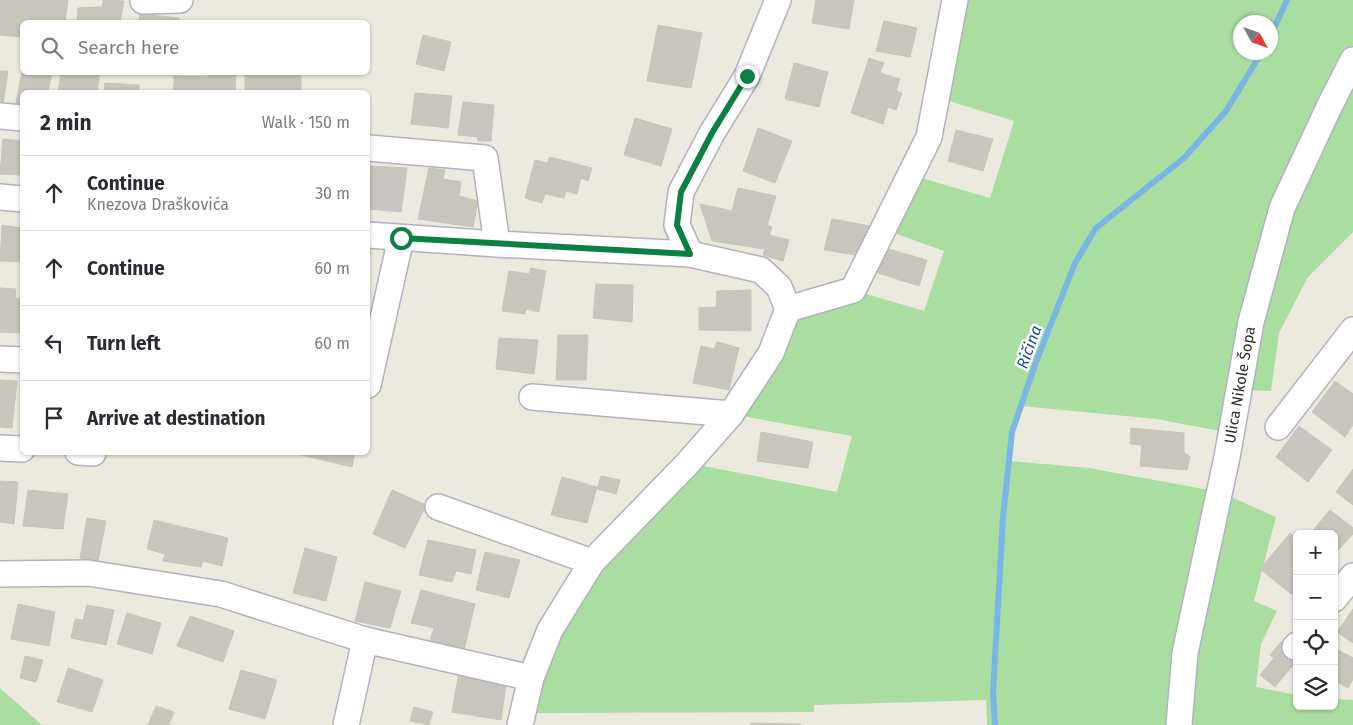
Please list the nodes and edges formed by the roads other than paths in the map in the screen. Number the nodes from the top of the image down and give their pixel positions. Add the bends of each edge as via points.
1 (143, 0) edge
2 (180, 0) edge
3 (778, 0) edge
4 (955, 0) edge
5 (1353, 60) edge
6 (0, 116) edge
7 (20, 118) edge
8 (370, 148) edge
9 (0, 197) edge
10 (20, 199) edge
11 (370, 235) edge
12 (401, 238) junction
13 (497, 244) junction
14 (690, 254) junction
15 (788, 310) junction
16 (1353, 330) edge
17 (0, 359) edge
18 (20, 360) edge
19 (370, 376) edge
20 (532, 396) dead end
21 (731, 414) junction
22 (1278, 427) dead end
23 (0, 448) edge
24 (20, 449) edge
25 (438, 507) dead end
26 (592, 562) junction
27 (0, 574) edge
28 (1353, 576) edge
29 (1338, 594) edge
30 (365, 640) junction
31 (531, 678) junction
32 (346, 725) edge
33 (520, 725) edge
34 (1179, 725) edge

1 - 2 street
3 - 14 street via 747,76 681,192 677,225
4 - 15 street via 929,137 853,290
5 - 34 street, Ulica Nikole Šopa via 1282,208 1251,322 1227,457 1185,653
6 - 7 street
8 - 13 street via 484,158
9 - 10 street
11 - 12 street
12 - 13 street
12 - 19 street
13 - 14 street
14 - 15 street via 761,270 779,287
15 - 21 street via 770,353
16 - 22 street
17 - 18 street
20 - 21 street
21 - 26 street
23 - 24 street
25 - 26 street
26 - 31 street via 550,630
27 - 30 street via 88,573 221,594
28 - 29 street
30 - 31 street
30 - 32 street
31 - 33 street

